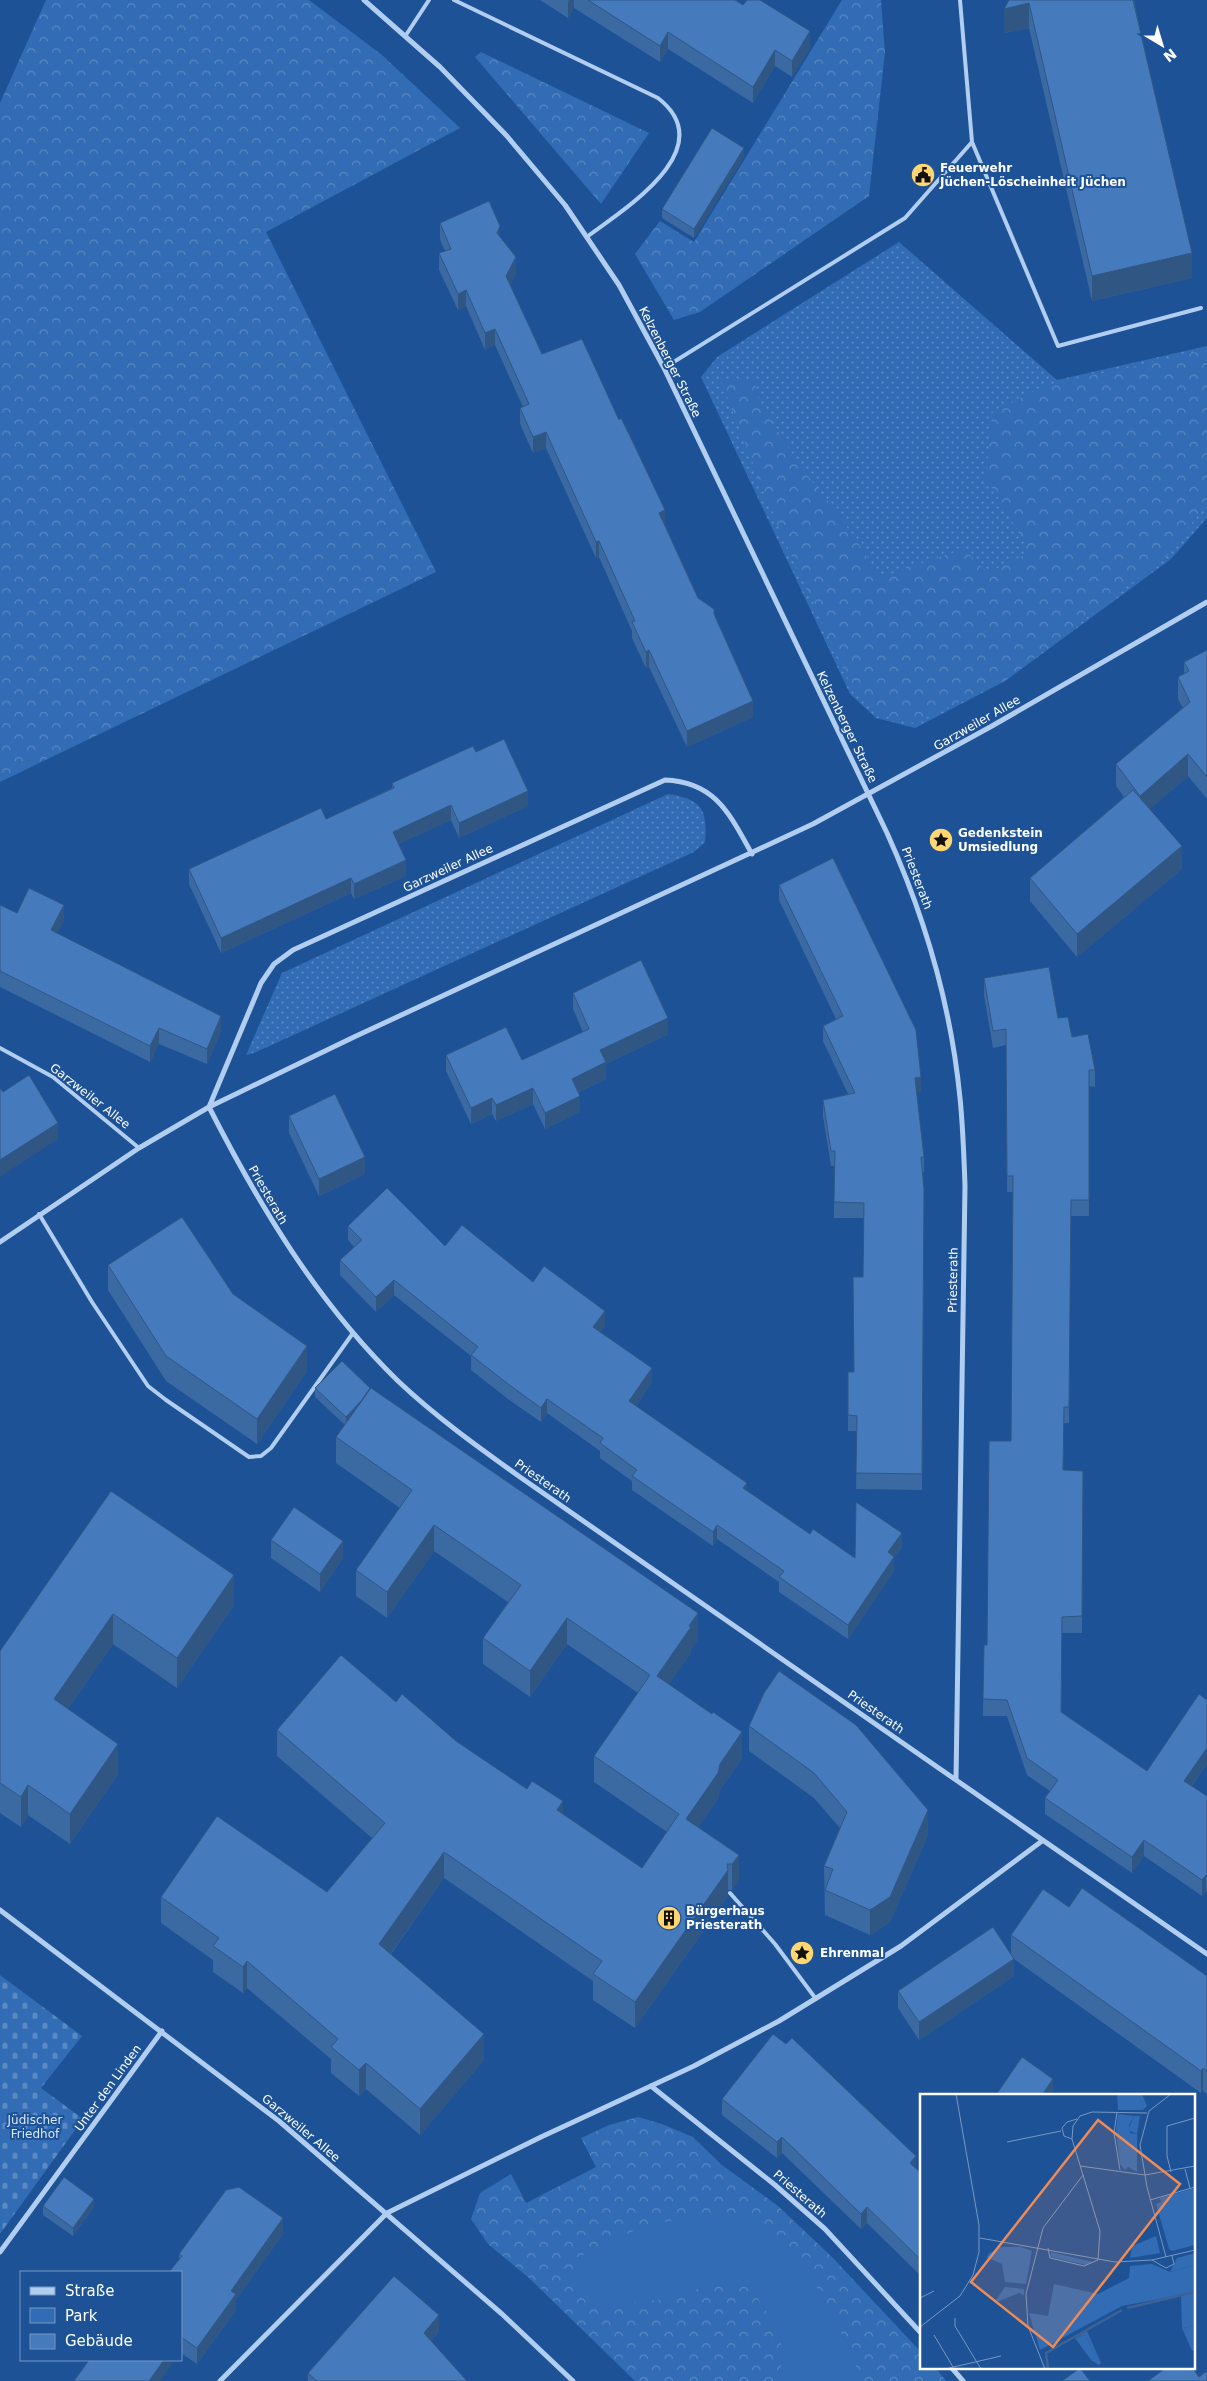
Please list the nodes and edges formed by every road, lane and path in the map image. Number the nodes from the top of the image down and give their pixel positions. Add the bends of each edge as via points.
1 (364, 0) edge
2 (429, 0) edge
3 (454, 0) edge
4 (960, 0) edge
5 (406, 35) junction
6 (972, 142) junction
7 (588, 236) junction
8 (1201, 308) dead end
9 (664, 368) junction
10 (1207, 602) edge
11 (869, 795) junction
12 (752, 854) junction
13 (0, 1048) edge
14 (209, 1107) junction
15 (139, 1148) junction
16 (39, 1214) junction
17 (0, 1242) edge
18 (353, 1333) junction
19 (956, 1780) junction
20 (1042, 1841) junction
21 (730, 1893) edge
22 (0, 1910) edge
23 (1207, 1954) edge
24 (816, 1999) junction
25 (162, 2031) junction
26 (651, 2086) junction
27 (387, 2213) junction
28 (0, 2252) edge
29 (920, 2332) edge
30 (952, 2368) edge
31 (220, 2381) edge
32 (573, 2381) edge
33 (963, 2381) edge

1 - 5 street, Kelzenberger Straße
2 - 5 lane
3 - 7 lane via 658,98 676,116 680,138 664,174 632,204
4 - 6 lane
5 - 7 street, Kelzenberger Straße via 506,135
6 - 8 lane via 1058,346
6 - 9 lane via 905,218
7 - 9 street, Kelzenberger Straße
9 - 11 street, Kelzenberger Straße
10 - 11 street, Garzweiler Allee
11 - 12 street, Garzweiler Allee
11 - 19 street, Priesterath via 903,869 925,928 945,1007 960,1098 965,1186
12 - 14 street, Garzweiler Allee
12 - 14 street, Garzweiler Allee via 729,813 713,796 686,782 665,780 293,950 274,964 261,983
13 - 15 lane, Garzweiler Allee via 53,1077
14 - 15 street, Garzweiler Allee
14 - 18 street, Priesterath via 275,1227
15 - 16 street, Garzweiler Allee
16 - 17 street, Garzweiler Allee
16 - 18 lane via 148,1386 249,1457 261,1456 271,1448
18 - 19 street, Priesterath via 399,1381 487,1453
19 - 20 street, Priesterath
20 - 23 street, Priesterath
20 - 24 street via 901,1946
21 - 24 lane
22 - 25 street, Garzweiler Allee
24 - 26 street via 727,2049
25 - 27 street, Garzweiler Allee via 279,2121
25 - 28 street, Unter den Linden
26 - 27 street
26 - 29 street, Priesterath via 825,2229
27 - 31 street
27 - 32 street, Garzweiler Allee
30 - 33 street

